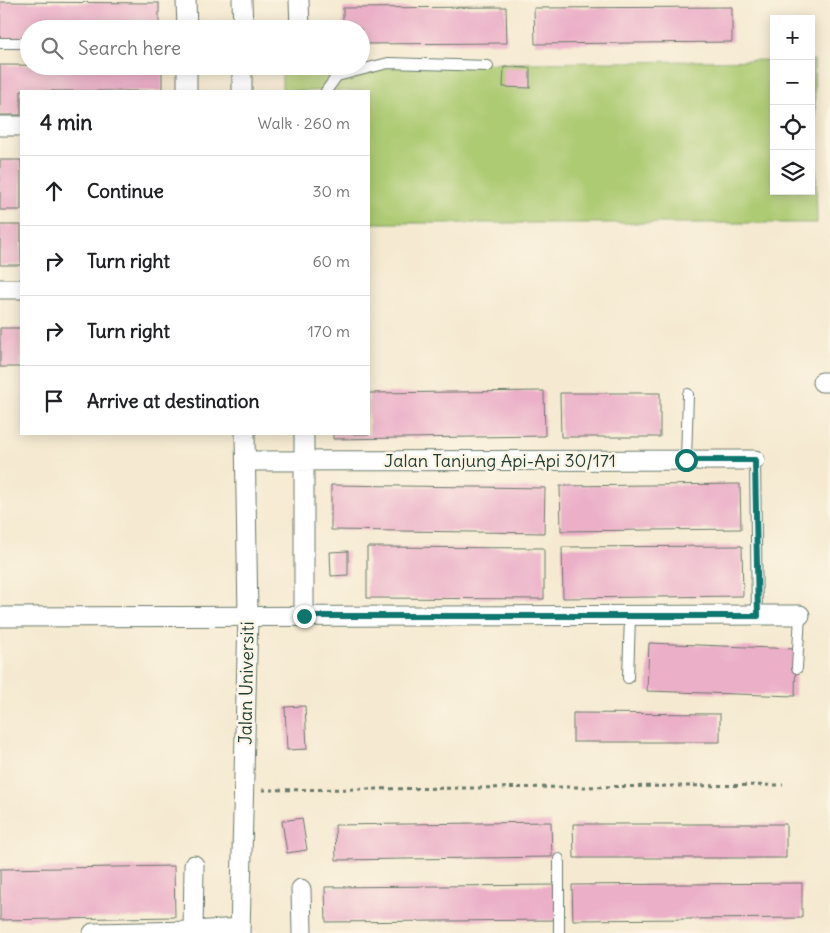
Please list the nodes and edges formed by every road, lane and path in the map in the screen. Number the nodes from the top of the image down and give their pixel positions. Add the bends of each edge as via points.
1 (186, 0) edge
2 (242, 0) edge
3 (299, 0) edge
4 (186, 20) edge
5 (242, 20) edge
6 (300, 20) edge
7 (0, 43) edge
8 (20, 43) edge
9 (488, 66) dead end
10 (370, 68) edge
11 (187, 75) edge
12 (242, 75) edge
13 (341, 75) edge
14 (187, 90) edge
15 (242, 90) edge
16 (327, 90) edge
17 (0, 126) edge
18 (20, 126) edge
19 (20, 288) edge
20 (0, 289) edge
21 (688, 394) dead end
22 (245, 435) edge
23 (304, 435) edge
24 (246, 460) junction
25 (686, 460) junction
26 (755, 460) joint
27 (304, 461) junction
28 (0, 616) edge
29 (248, 616) junction
30 (304, 616) junction
31 (630, 616) junction
32 (758, 616) junction
33 (800, 616) joint
34 (798, 668) dead end
35 (628, 678) dead end
36 (784, 785) dead end
37 (244, 790) junction
38 (559, 858) dead end
39 (194, 865) dead end
40 (301, 889) dead end
41 (240, 930) edge
42 (193, 932) edge
43 (93, 933) edge
44 (302, 933) edge
45 (559, 933) edge

1 - 4 street
2 - 5 street
3 - 6 street
7 - 8 lane
9 - 10 lane via 388,63
11 - 14 street
12 - 15 street
13 - 16 lane
17 - 18 street
19 - 20 street
21 - 25 lane
22 - 24 street, Jalan Universiti
23 - 27 street
24 - 27 street, Jalan Tanjung Api-Api 30/171
24 - 29 street, Jalan Universiti
25 - 26 street, Jalan Tanjung Api-Api 30/171
25 - 27 street, Jalan Tanjung Api-Api 30/171
26 - 32 lane
27 - 30 street
28 - 29 street
29 - 30 street
29 - 37 street, Jalan Universiti
30 - 31 street
31 - 32 street
31 - 35 lane
32 - 33 street
33 - 34 lane
36 - 37 path
37 - 41 street, Jalan Universiti
38 - 45 lane
39 - 42 street
40 - 44 street
41 - 42 street
42 - 43 street

